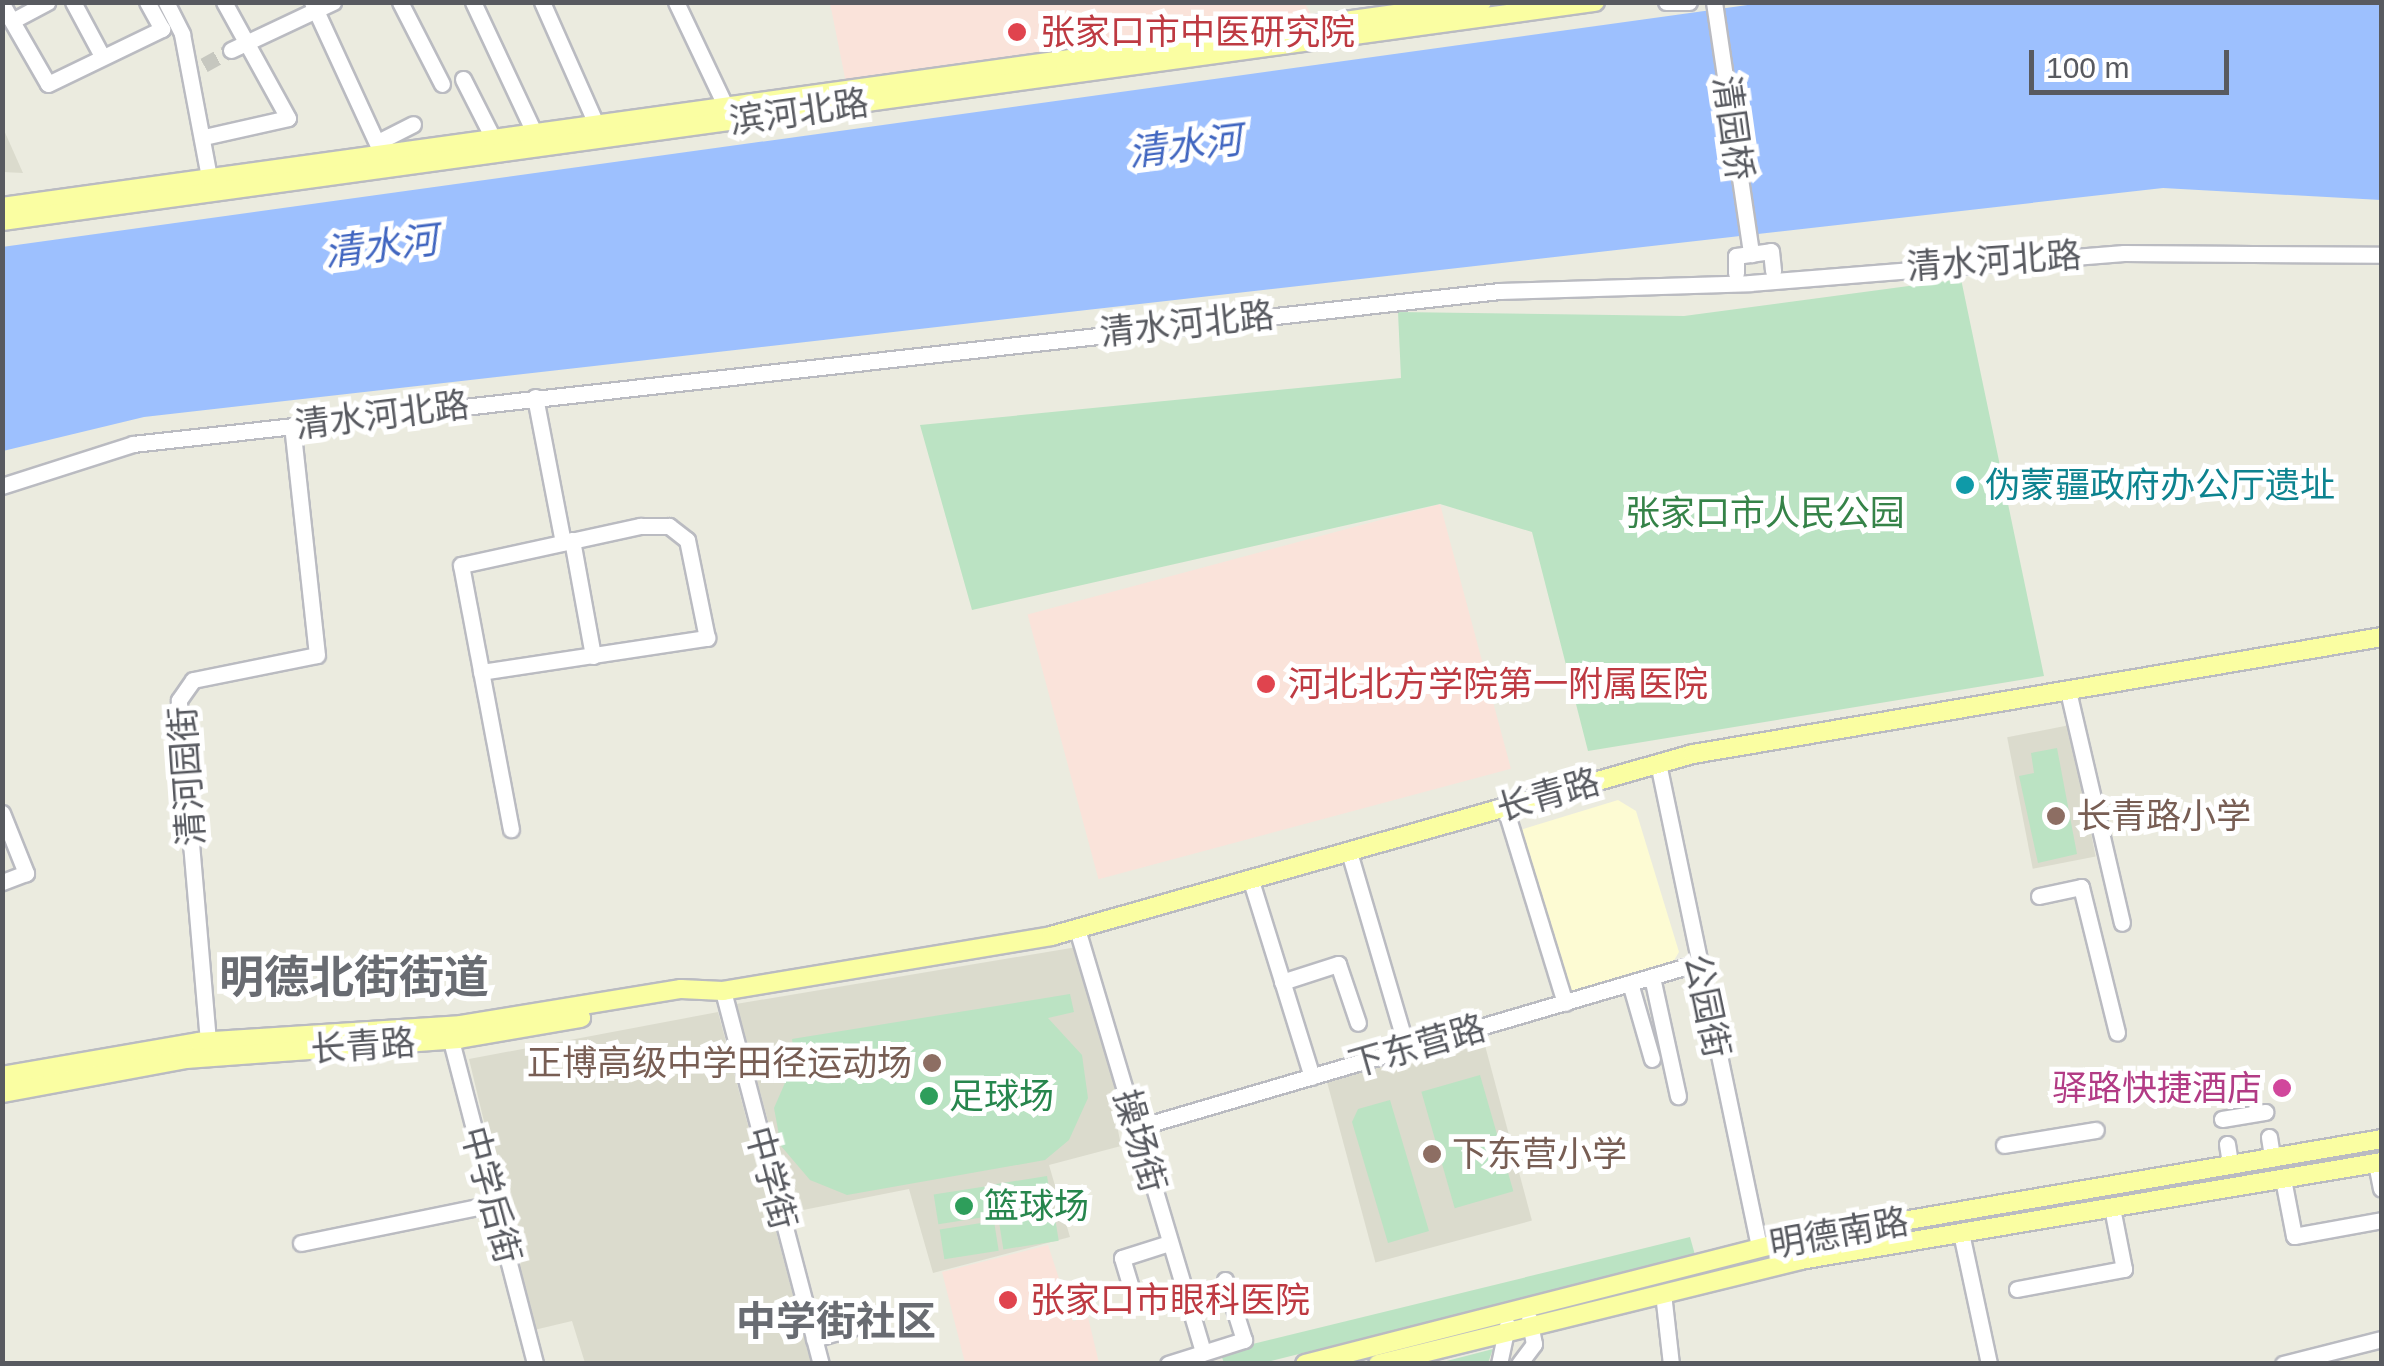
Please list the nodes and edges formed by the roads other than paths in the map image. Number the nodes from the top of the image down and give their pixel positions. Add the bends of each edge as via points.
1 (47, 2) edge
2 (73, 2) edge
3 (147, 2) edge
4 (166, 2) edge
5 (224, 2) edge
6 (400, 2) edge
7 (473, 2) edge
8 (542, 2) edge
9 (676, 2) edge
10 (1482, 2) edge
11 (1595, 2) edge
12 (1689, 2) edge
13 (1714, 2) edge
14 (2, 4) edge
15 (325, 4) edge
16 (1666, 4) edge
17 (12, 21) junction
18 (246, 42) junction
19 (230, 50) tunnel mouth
20 (102, 56) junction
21 (463, 79) dead end
22 (442, 84) dead end
23 (730, 114) junction
24 (413, 124) dead end
25 (601, 132) junction
26 (204, 137) junction
27 (538, 141) junction
28 (498, 147) junction
29 (385, 155) junction
30 (211, 187) junction
31 (2, 207) edge
32 (2, 221) edge
33 (2382, 255) edge
34 (1773, 271) dead end
35 (534, 397) junction
36 (292, 426) junction
37 (2, 486) edge
38 (568, 541) junction
39 (2382, 636) edge
40 (593, 656) junction
41 (482, 672) junction
42 (2068, 691) junction
43 (1658, 763) junction
44 (1505, 808) junction
45 (2, 814) edge
46 (511, 829) dead end
47 (1349, 852) junction
48 (1250, 881) junction
49 (2, 882) edge
50 (2039, 896) dead end
51 (2122, 923) dead end
52 (1077, 929) junction
53 (1698, 963) junction
54 (1652, 977) junction
55 (1282, 982) junction
56 (1630, 984) junction
57 (723, 991) junction
58 (1564, 1002) junction
59 (1358, 1024) dead end
60 (449, 1033) junction
61 (2117, 1033) dead end
62 (1407, 1049) junction
63 (209, 1050) junction
64 (1652, 1060) dead end
65 (2, 1076) edge
66 (1312, 1077) junction
67 (2, 1093) edge
68 (1678, 1096) dead end
69 (2265, 1112) dead end
70 (2222, 1119) dead end
71 (1136, 1128) junction
72 (2096, 1130) dead end
73 (2269, 1137) dead end
74 (2382, 1140) edge
75 (2227, 1144) dead end
76 (2004, 1145) dead end
77 (2272, 1157) junction
78 (2379, 1163) edge
79 (2230, 1164) junction
80 (2283, 1179) junction
81 (2381, 1189) edge
82 (493, 1204) junction
83 (2112, 1208) junction
84 (2382, 1220) edge
85 (1961, 1233) junction
86 (301, 1242) dead end
87 (1169, 1243) junction
88 (1759, 1248) junction
89 (1226, 1280) dead end
90 (2017, 1289) dead end
91 (1663, 1293) junction
92 (1135, 1301) dead end
93 (1526, 1306) junction
94 (1504, 1311) junction
95 (879, 1320) dead end
96 (1532, 1326) junction
97 (1509, 1331) junction
98 (814, 1339) junction
99 (2382, 1339) edge
100 (1203, 1353) junction
101 (1412, 1360) edge
102 (541, 1362) edge
103 (821, 1364) edge
104 (1168, 1364) edge
105 (1305, 1364) edge
106 (1378, 1364) edge
107 (1499, 1364) edge
108 (1519, 1364) edge
109 (1671, 1364) edge
110 (1990, 1364) edge
111 (2283, 1364) edge

1 - 17 street
2 - 20 street
3 - 20 street via 162,29
4 - 26 street via 197,69
5 - 18 street
6 - 22 street
7 - 27 street
8 - 25 street
9 - 23 street
10 - 23 main road, 滨河北路
11 - 23 main road, 滨河北路
12 - 16 street
13 - 34 street, 清园桥 via 1741,261 1771,252
14 - 17 street
15 - 18 street
15 - 29 street
17 - 20 street via 48,84
18 - 19 street
18 - 26 street via 288,118
21 - 28 street
23 - 25 main road, 滨河北路
24 - 29 street
25 - 27 main road, 滨河北路
26 - 30 street
27 - 28 main road, 滨河北路
28 - 29 main road, 滨河北路
29 - 30 main road, 滨河北路
30 - 31 main road, 滨河北路
30 - 32 main road, 滨河北路
33 - 35 street, 清水河北路 via 2124,253 1750,283 1548,286
35 - 36 street, 清水河北路
35 - 38 street
36 - 37 street, 清水河北路 via 133,444
36 - 63 street, 清河园街 via 316,655 193,680 179,700
38 - 40 street
38 - 40 street via 669,526 692,550 707,638
38 - 41 street via 461,565
39 - 42 main road, 长青路
40 - 41 street
41 - 46 street
42 - 43 main road, 长青路
42 - 51 street
43 - 44 main road, 长青路
43 - 53 street, 公园街
44 - 47 main road, 长青路
44 - 58 street
45 - 49 street via 26,873
47 - 48 main road, 长青路
47 - 62 street
48 - 52 main road, 长青路
48 - 55 street
50 - 61 street via 2081,887
52 - 57 main road, 长青路
52 - 71 street, 操场街
53 - 54 street, 下东营路
53 - 88 street, 公园街
54 - 56 street, 下东营路
54 - 68 street
55 - 59 street via 1338,964
55 - 66 street
56 - 58 street, 下东营路
56 - 64 street
57 - 60 main road, 长青路 via 681,990
57 - 98 street, 中学街
58 - 62 street, 下东营路
60 - 63 main road, 长青路
60 - 82 street, 中学后街
62 - 66 street, 下东营路
63 - 65 main road, 长青路
63 - 67 main road, 长青路
66 - 71 street, 下东营路
69 - 70 street
71 - 87 street, 操场街
72 - 76 street
73 - 77 street
74 - 77 main road, 明德南路
75 - 79 street
77 - 79 main road, 明德南路
78 - 80 main road, 明德南路
78 - 81 street
79 - 88 main road, 明德南路
80 - 83 main road, 明德南路
80 - 84 street via 2294,1236
82 - 86 street
82 - 102 street, 中学后街
83 - 85 main road, 明德南路
83 - 90 street via 2124,1269
85 - 91 main road, 明德南路
85 - 110 street
87 - 92 street via 1122,1258
87 - 100 street, 操场街
88 - 93 main road, 明德南路
89 - 100 street via 1244,1340
91 - 96 main road, 明德南路
91 - 109 street
93 - 94 main road, 明德南路
93 - 96 street
94 - 97 street
94 - 105 main road, 明德南路
95 - 98 street
96 - 97 main road, 明德南路
96 - 108 street via 1534,1344
97 - 101 main road, 明德南路
97 - 107 street
98 - 103 street, 中学街
99 - 111 street
100 - 104 street
101 - 106 main road, 明德南路

